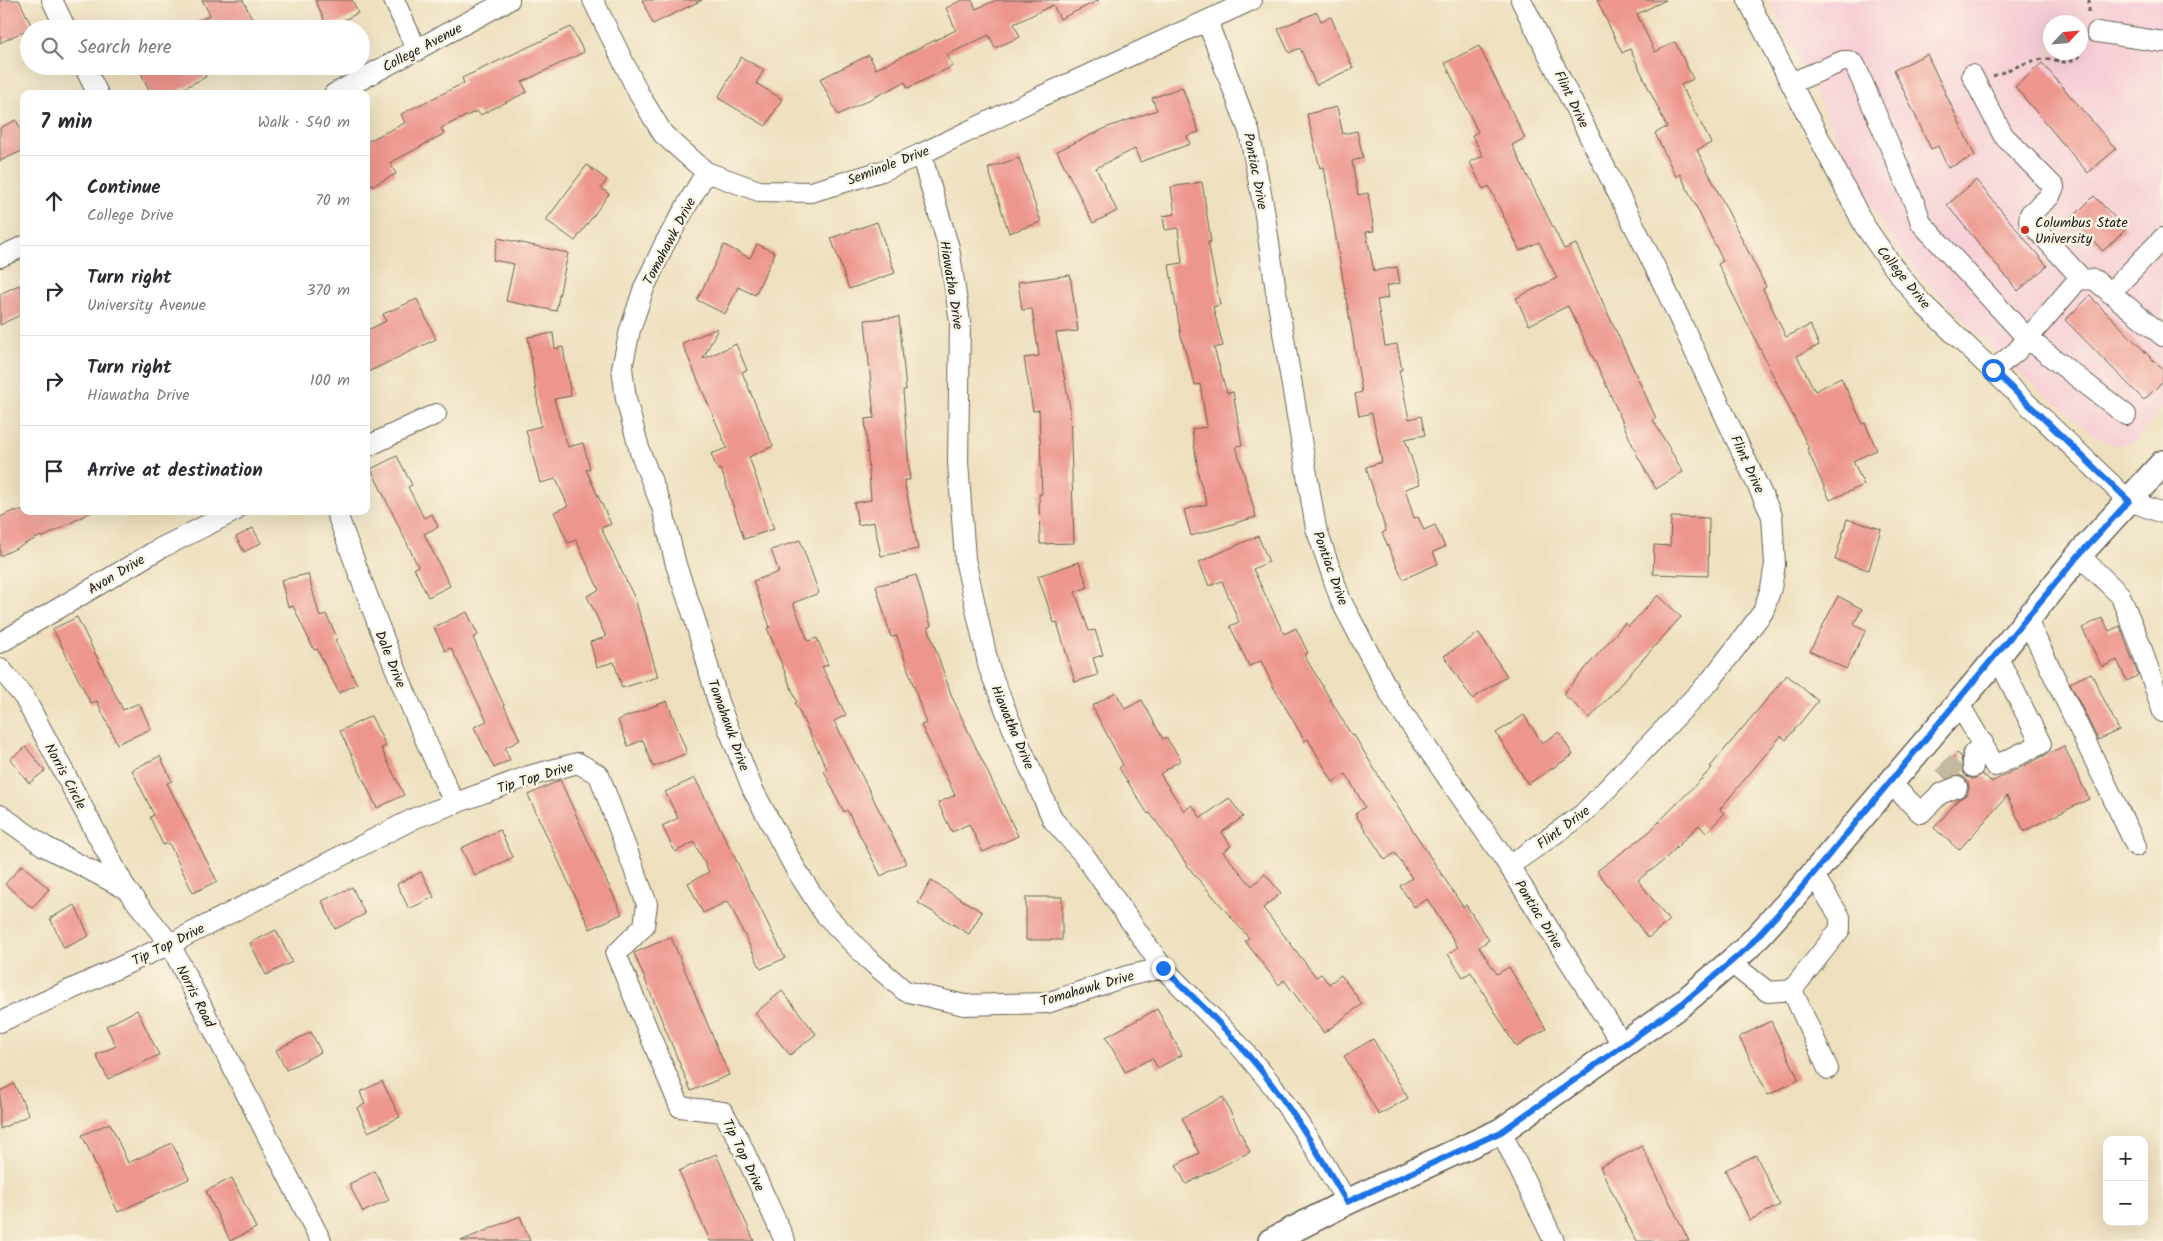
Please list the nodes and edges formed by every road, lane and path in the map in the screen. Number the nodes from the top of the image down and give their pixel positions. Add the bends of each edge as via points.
1 (52, 0) edge
2 (394, 0) edge
3 (509, 0) edge
4 (593, 0) edge
5 (1252, 0) edge
6 (1521, 0) edge
7 (1748, 0) edge
8 (2089, 0) edge
9 (62, 20) edge
10 (1207, 22) junction
11 (2091, 31) junction
12 (2163, 42) edge
13 (417, 51) junction
14 (88, 75) edge
15 (1974, 79) joint
16 (1791, 82) junction
17 (96, 90) edge
18 (342, 90) edge
19 (921, 154) junction
20 (706, 172) junction
21 (2163, 238) edge
22 (20, 248) edge
23 (0, 257) edge
24 (2082, 279) junction
25 (2110, 293) junction
26 (2163, 336) edge
27 (2027, 338) junction
28 (1993, 370) junction
29 (436, 414) dead end
30 (2126, 415) dead end
31 (370, 445) edge
32 (2163, 463) edge
33 (2129, 501) junction
34 (2163, 513) edge
35 (227, 515) edge
36 (338, 515) edge
37 (2079, 555) junction
38 (2027, 620) junction
39 (0, 643) edge
40 (1997, 656) junction
41 (0, 668) edge
42 (1958, 702) junction
43 (2163, 712) edge
44 (1890, 782) junction
45 (1947, 786) tunnel mouth
46 (455, 804) junction
47 (0, 815) edge
48 (2136, 846) dead end
49 (1509, 866) junction
50 (1813, 874) junction
51 (126, 889) junction
52 (170, 944) junction
53 (1730, 962) junction
54 (1163, 968) junction
55 (1792, 990) junction
56 (0, 1022) edge
57 (1624, 1047) junction
58 (1828, 1069) dead end
59 (1501, 1132) junction
60 (1347, 1202) junction
61 (321, 1241) edge
62 (785, 1241) edge
63 (1271, 1241) edge
64 (1554, 1241) edge

1 - 9 street
2 - 13 street
3 - 13 street, College Avenue
4 - 20 street, Seminole Drive via 639,94 664,134
5 - 10 street, Seminole Drive
6 - 49 street, Flint Drive via 1658,273 1768,507 1775,540 1775,564 1763,612 1711,680 1583,814
7 - 16 street, College Drive
8 - 11 path
10 - 19 street, Seminole Drive
10 - 49 street, Pontiac Drive via 1249,131 1316,528 1341,601 1394,699
11 - 12 street
11 - 15 path via 2084,51 2072,61 2064,64 2045,59
13 - 18 street, College Avenue
14 - 17 street
15 - 24 street via 2003,135 2054,187 2050,196 2030,214 2029,221
16 - 27 street via 1843,61 1849,60 1855,65 1920,223
16 - 28 street, College Drive via 1864,225 1891,264 1921,302
19 - 20 street, Seminole Drive via 882,171 811,192 758,191
19 - 54 street, Hiawatha Drive via 949,248 960,322 958,462 965,559 989,668 1053,820 1084,856
20 - 54 street, Tomahawk Drive via 664,245 644,288 622,368 626,399 640,452 662,507 676,566 718,702 753,790 795,868 824,913 867,958 905,991 964,1005 1047,1003 1127,976
21 - 25 street
22 - 23 street
24 - 25 street via 2095,280
24 - 27 street
25 - 26 street
27 - 28 street via 2017,351
27 - 30 street
28 - 33 street, College Drive
29 - 31 street
32 - 33 main road
33 - 34 street
33 - 37 main road
35 - 39 street, Avon Drive via 159,549
36 - 46 street, Dale Drive via 409,705
37 - 38 main road
37 - 43 street via 2120,595
38 - 40 main road
38 - 48 street
40 - 42 main road
40 - 42 street via 2041,744 1996,766 1972,755
41 - 51 street, Norris Circle via 24,697
42 - 44 main road
44 - 45 street via 1921,813
44 - 50 main road
46 - 52 street, Tip Top Drive via 415,818
46 - 62 street, Tip Top Drive via 529,776 578,763 599,775 647,904 644,926 616,954 680,1106 723,1112 738,1136
47 - 51 street, Norris Road via 44,846
49 - 57 street, Pontiac Drive
50 - 53 main road via 1746,949
50 - 55 street via 1840,916 1840,929
51 - 52 street, Norris Road
52 - 56 street, Tip Top Drive
52 - 61 street, Norris Road
53 - 55 street via 1768,992
53 - 57 main road via 1683,1003
54 - 60 street, Hiawatha Drive via 1238,1044 1273,1086
55 - 58 street
57 - 59 main road
59 - 60 main road
59 - 64 street
60 - 63 main road

